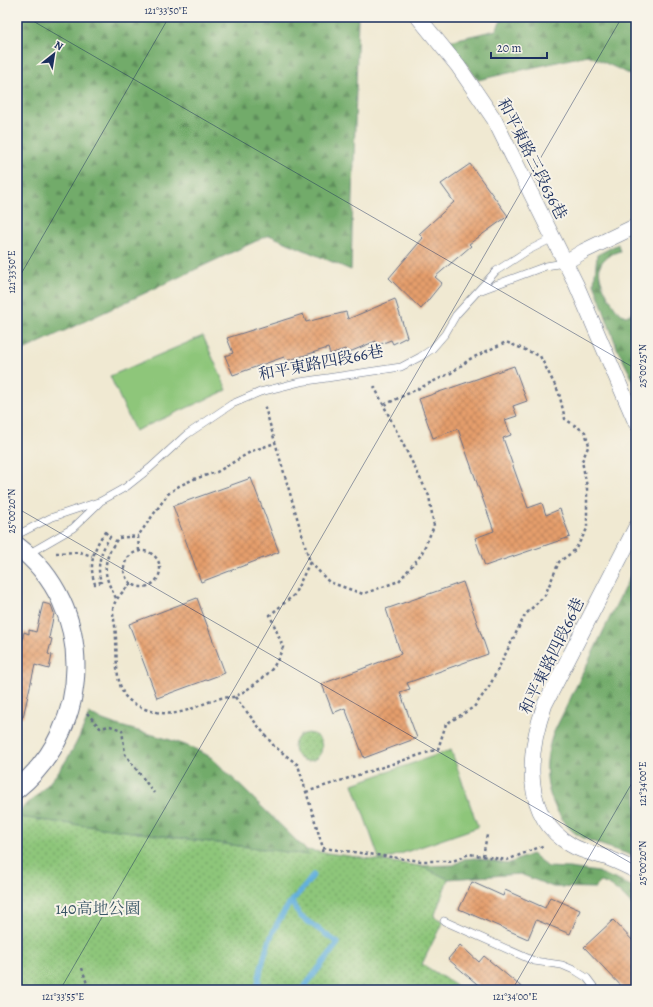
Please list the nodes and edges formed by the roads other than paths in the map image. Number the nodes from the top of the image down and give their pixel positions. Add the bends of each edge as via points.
1 (418, 17) edge
2 (636, 226) edge
3 (553, 238) junction
4 (564, 263) junction
5 (479, 291) junction
6 (636, 423) edge
7 (100, 501) junction
8 (636, 527) edge
9 (17, 534) edge
10 (22, 550) edge
11 (17, 789) edge
12 (636, 871) edge
13 (444, 921) dead end
14 (596, 990) edge

1 - 3 street, 和平東路三段636巷 via 458,66 494,119
2 - 4 street
3 - 4 street, 和平東路三段636巷
3 - 5 lane, 和平東路四段66巷 via 526,251 496,271
4 - 5 lane, 和平東路四段66巷 via 546,266
4 - 6 street
5 - 7 lane, 和平東路四段66巷 via 456,315 432,349 401,367 300,382 260,392 232,404 186,435 126,487
7 - 9 lane, 和平東路四段66巷 via 50,518
7 - 10 lane, 和平東路四段66巷 via 72,528
8 - 12 street, 和平東路四段66巷 via 545,704 536,731 531,762 535,796 541,813 552,829 572,846
10 - 11 street via 51,580 62,600 74,648 76,674 74,698 65,725 53,748
13 - 14 lane via 534,960 562,965 576,971 587,978

